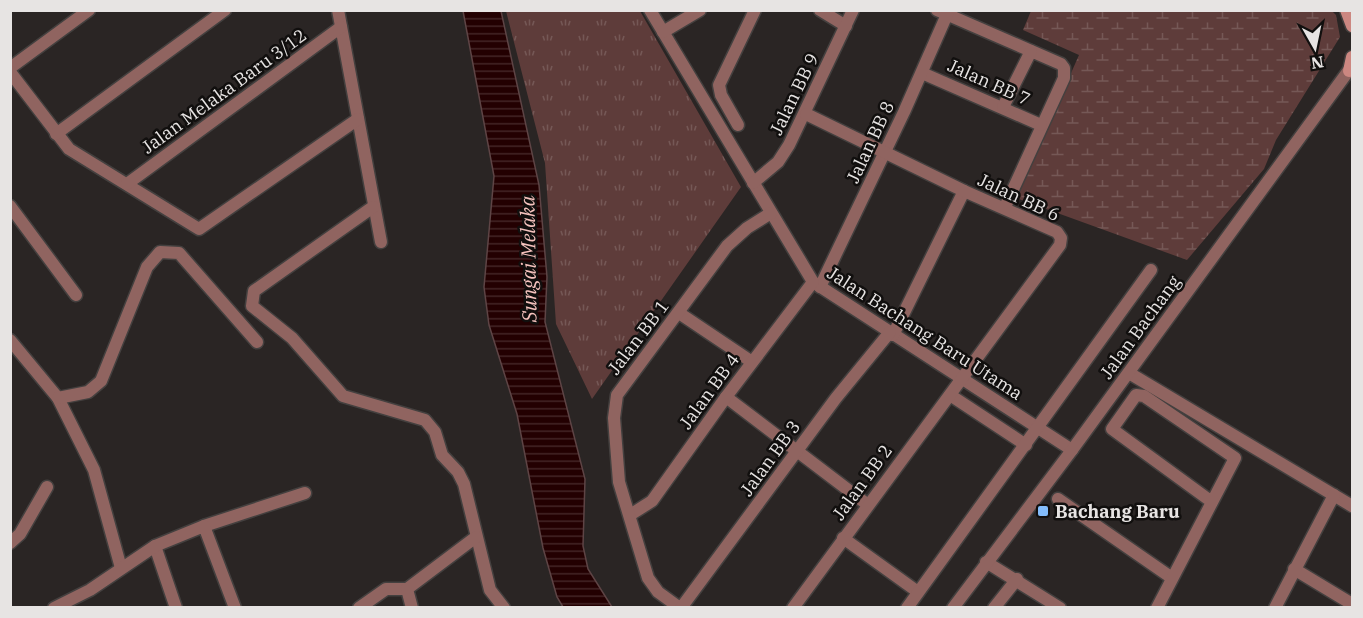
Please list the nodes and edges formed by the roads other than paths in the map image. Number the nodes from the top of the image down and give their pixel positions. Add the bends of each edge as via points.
1 (89, 10) edge
2 (225, 10) edge
3 (338, 10) edge
4 (650, 10) edge
5 (700, 10) edge
6 (756, 10) edge
7 (820, 10) edge
8 (853, 10) edge
9 (1346, 10) edge
10 (945, 12) edge
11 (846, 26) junction
12 (1353, 26) edge
13 (341, 27) junction
14 (663, 32) junction
15 (1031, 51) junction
16 (1353, 57) edge
17 (1351, 69) edge
18 (10, 70) edge
19 (922, 73) junction
20 (1003, 107) junction
21 (806, 114) junction
22 (358, 119) junction
23 (738, 125) dead end
24 (1041, 125) junction
25 (56, 134) junction
26 (885, 154) junction
27 (753, 183) junction
28 (127, 184) junction
29 (964, 191) junction
30 (10, 206) edge
31 (373, 207) junction
32 (1005, 207) junction
33 (771, 213) junction
34 (381, 242) dead end
35 (1151, 270) dead end
36 (816, 285) junction
37 (76, 295) dead end
38 (679, 313) junction
39 (892, 334) junction
40 (10, 340) edge
41 (256, 342) dead end
42 (752, 362) junction
43 (1129, 373) junction
44 (962, 379) junction
45 (950, 395) junction
46 (726, 396) junction
47 (58, 398) junction
48 (1039, 429) junction
49 (1026, 445) junction
50 (1072, 450) junction
51 (797, 451) junction
52 (47, 487) dead end
53 (304, 493) dead end
54 (1334, 495) junction
55 (1058, 499) dead end
56 (1212, 502) junction
57 (868, 505) junction
58 (1353, 506) edge
59 (630, 515) junction
60 (204, 526) junction
61 (476, 537) junction
62 (843, 538) junction
63 (10, 543) edge
64 (155, 546) junction
65 (986, 562) junction
66 (121, 567) junction
67 (1294, 569) junction
68 (1172, 578) junction
69 (1017, 579) junction
70 (407, 589) junction
71 (918, 592) junction
72 (1353, 604) edge
73 (54, 608) edge
74 (176, 608) edge
75 (235, 608) edge
76 (359, 608) edge
77 (412, 608) edge
78 (504, 608) edge
79 (680, 608) edge
80 (793, 608) edge
81 (908, 608) edge
82 (953, 608) edge
83 (994, 608) edge
84 (1060, 608) edge
85 (1157, 608) edge
86 (1275, 608) edge

1 - 18 street
2 - 25 street
3 - 13 street
4 - 14 street, Jalan Bachang Baru Utama
5 - 14 street
6 - 23 street via 719,85
7 - 11 street
8 - 11 street, Jalan BB 9
9 - 12 main road
10 - 15 street
10 - 19 street, Jalan BB 8
11 - 21 street, Jalan BB 9
13 - 22 street
13 - 28 street, Jalan Melaka Baru 3/12
14 - 27 street, Jalan Bachang Baru Utama
15 - 20 street
15 - 24 street via 1061,64 1065,73
16 - 17 main road
17 - 43 street, Jalan Bachang
18 - 25 street
19 - 20 street, Jalan BB 7
19 - 26 street, Jalan BB 8
20 - 24 street, Jalan BB 7
21 - 26 street, Jalan BB 6
21 - 27 street, Jalan BB 9 via 778,162
22 - 28 street via 199,229
22 - 31 street
24 - 32 street
25 - 28 street via 83,160
26 - 29 street, Jalan BB 6
26 - 36 street, Jalan BB 8
27 - 33 street, Jalan Bachang Baru Utama
29 - 32 street, Jalan BB 6
29 - 39 street, Jalan BB 3
30 - 37 street
31 - 34 street
31 - 61 street via 254,291 252,306 292,338 343,396 417,417 431,425 442,455 464,484
32 - 44 street, Jalan BB 6 via 1057,232 1060,245
33 - 36 street, Jalan Bachang Baru Utama
33 - 38 street, Jalan BB 1 via 727,246
35 - 48 street
36 - 39 street, Jalan Bachang Baru Utama
36 - 42 street, Jalan BB 4
38 - 42 street
38 - 59 street, Jalan BB 1 via 617,395 614,418 620,482
39 - 44 street, Jalan Bachang Baru Utama
39 - 51 street, Jalan BB 3
40 - 47 street
41 - 47 street via 179,253 160,252 147,267 101,381 88,392
42 - 46 street, Jalan BB 4
43 - 50 street, Jalan Bachang
43 - 54 street
44 - 45 street, Jalan BB 2
44 - 48 street, Jalan Bachang Baru Utama
45 - 49 street
45 - 57 street, Jalan BB 2
46 - 51 street
46 - 59 street, Jalan BB 4 via 652,501
47 - 66 street via 94,470
48 - 49 street
48 - 50 street, Jalan Bachang Baru Utama
49 - 71 street
50 - 65 street, Jalan Bachang
51 - 57 street
51 - 79 street, Jalan BB 3
52 - 63 street via 20,534
53 - 60 street
54 - 58 street
54 - 67 street
55 - 68 street
56 - 56 street via 1112,429 1133,399 1141,394 1235,458
56 - 68 street
57 - 62 street, Jalan BB 2
59 - 79 street, Jalan BB 1 via 652,585
60 - 64 street
60 - 75 street
61 - 70 street
61 - 78 street via 490,590
62 - 71 street
62 - 80 street, Jalan BB 2
64 - 66 street
64 - 74 street
65 - 69 street
65 - 82 street, Jalan Bachang
66 - 73 street via 90,590
67 - 72 street
67 - 86 street
68 - 85 street
69 - 83 street
69 - 84 street
70 - 76 street via 386,589
70 - 77 street
71 - 81 street

